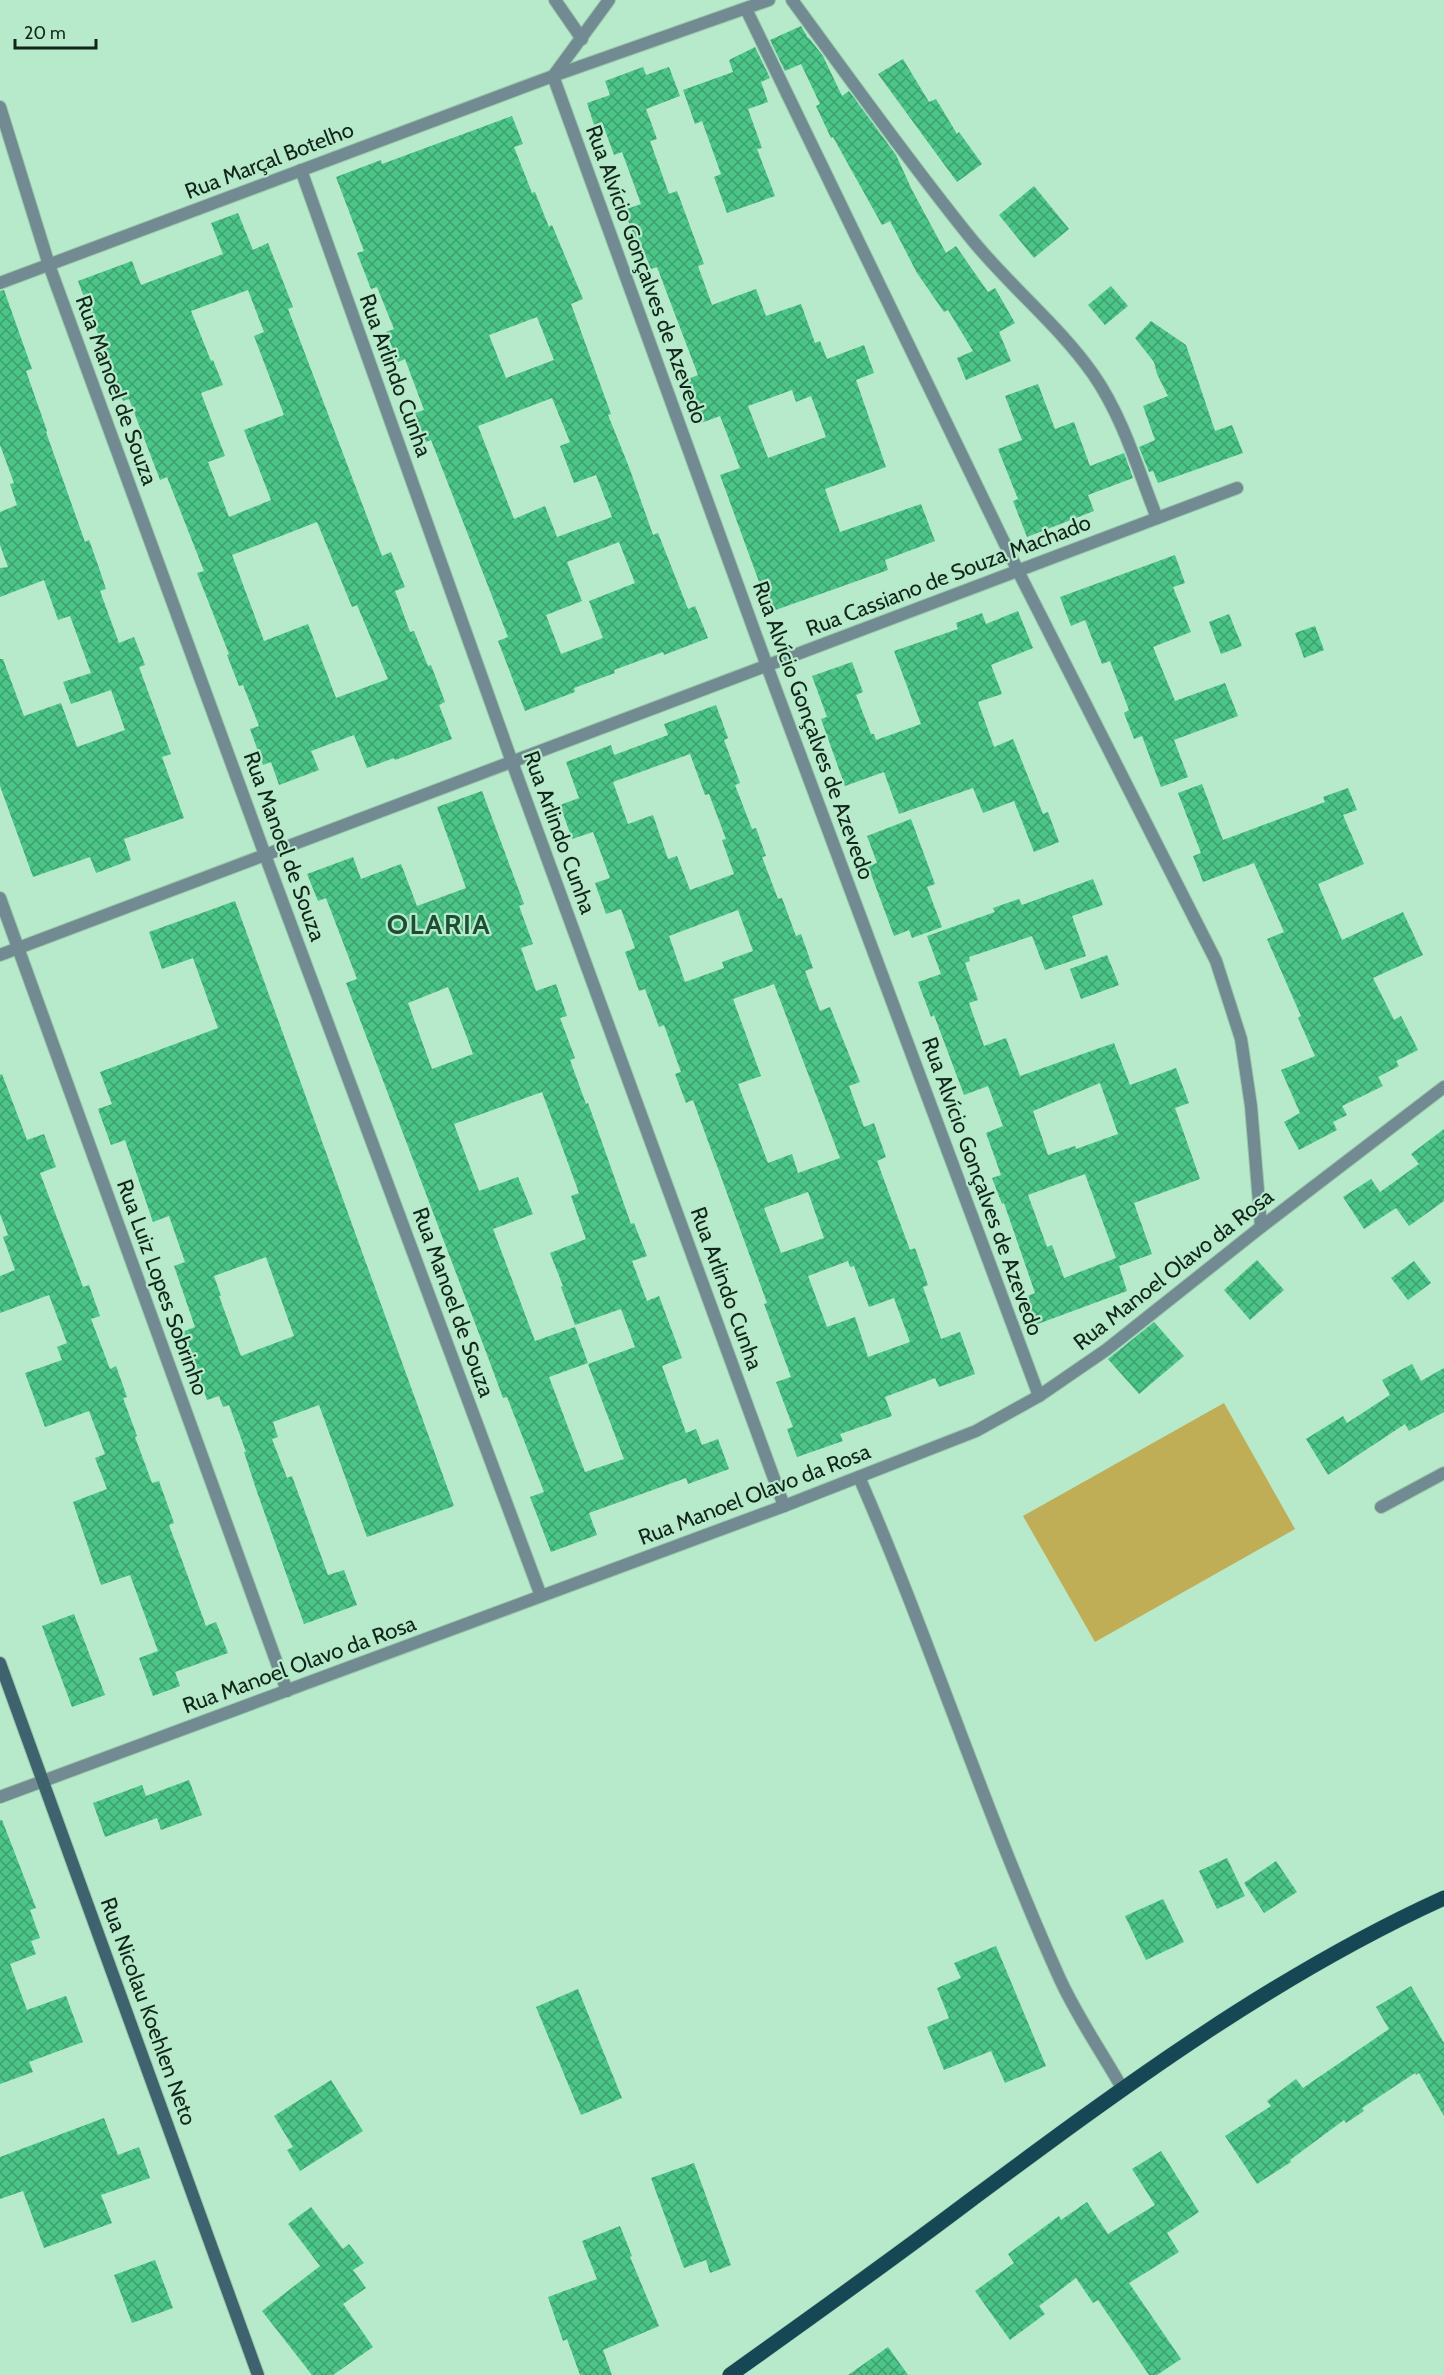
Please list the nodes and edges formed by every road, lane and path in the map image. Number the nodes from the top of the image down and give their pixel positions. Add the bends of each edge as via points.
1 (555, 0) edge
2 (769, 0) edge
3 (792, 0) edge
4 (610, 2) edge
5 (746, 9) junction
6 (582, 39) junction
7 (554, 76) junction
8 (0, 107) edge
9 (301, 170) junction
10 (49, 265) junction
11 (0, 283) edge
12 (1237, 488) dead end
13 (1157, 518) junction
14 (1018, 571) junction
15 (767, 666) junction
16 (512, 762) junction
17 (265, 855) junction
18 (0, 898) edge
19 (18, 948) junction
20 (0, 955) edge
21 (1444, 1087) edge
22 (1261, 1227) junction
23 (1039, 1396) junction
24 (1444, 1473) edge
25 (859, 1477) junction
26 (784, 1506) junction
27 (1381, 1507) dead end
28 (542, 1596) junction
29 (0, 1663) edge
30 (287, 1691) junction
31 (44, 1781) junction
32 (0, 1797) edge
33 (1444, 1898) edge
34 (1122, 2088) junction
35 (258, 2375) edge
36 (730, 2375) edge

1 - 6 street
2 - 5 street, Rua Marçal Botelho
3 - 13 street via 975,244 1093,374 1115,411
4 - 6 street
5 - 7 street, Rua Marçal Botelho
5 - 14 street
6 - 7 street
7 - 9 street, Rua Marçal Botelho
7 - 15 street, Rua Alvício Gonçalves de Azevedo
8 - 10 street, Rua Manoel de Souza
9 - 10 street, Rua Marçal Botelho
9 - 16 street, Rua Arlindo Cunha
10 - 11 street, Rua Marçal Botelho
10 - 17 street, Rua Manoel de Souza
12 - 13 street, Rua Cassiano de Souza Machado
13 - 14 street, Rua Cassiano de Souza Machado
14 - 15 street, Rua Cassiano de Souza Machado
14 - 22 street via 1216,961 1241,1039
15 - 16 street, Rua Cassiano de Souza Machado
15 - 23 street, Rua Alvício Gonçalves de Azevedo
16 - 17 street, Rua Cassiano de Souza Machado
16 - 26 street, Rua Arlindo Cunha
17 - 19 street, Rua Cassiano de Souza Machado
17 - 28 street, Rua Manoel de Souza
18 - 19 street, Rua Luiz Lopes Sobrinho
19 - 20 street, Rua Cassiano de Souza Machado
19 - 30 street, Rua Luiz Lopes Sobrinho
21 - 22 street, Rua Manoel Olavo da Rosa
22 - 23 street, Rua Manoel Olavo da Rosa via 1106,1350
23 - 25 street, Rua Manoel Olavo da Rosa via 976,1431
24 - 27 street
25 - 26 street, Rua Manoel Olavo da Rosa
25 - 34 street via 976,1779 1059,1979
26 - 28 street, Rua Manoel Olavo da Rosa
28 - 30 street, Rua Manoel Olavo da Rosa
29 - 31 main road, Rua Nicolau Koehlen Neto
30 - 31 street, Rua Manoel Olavo da Rosa
31 - 32 street, Rua Manoel Olavo da Rosa
31 - 35 main road, Rua Nicolau Koehlen Neto
33 - 34 main road via 1294,1976
34 - 36 main road

